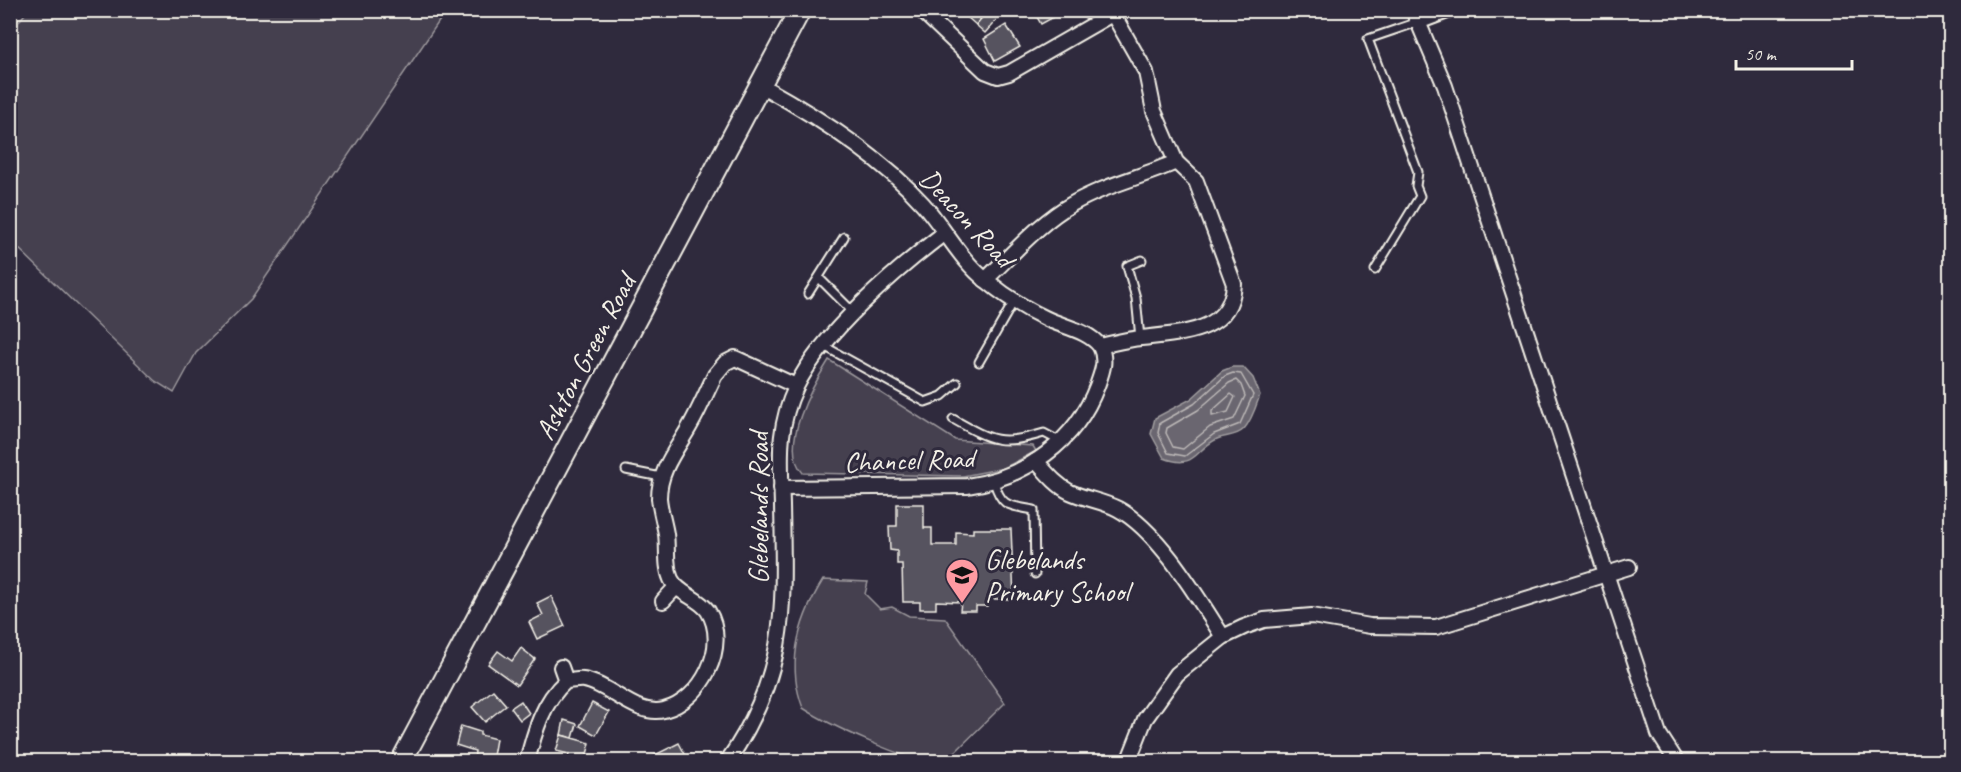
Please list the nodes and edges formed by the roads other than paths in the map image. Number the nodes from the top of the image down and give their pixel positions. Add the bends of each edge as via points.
1 (800, 10) edge
2 (921, 10) edge
3 (1450, 10) edge
4 (1116, 12) edge
5 (1416, 16) edge
6 (762, 86) junction
7 (1176, 162) junction
8 (943, 234) junction
9 (843, 237) dead end
10 (1142, 260) dead end
11 (1375, 270) dead end
12 (819, 278) junction
13 (985, 280) junction
14 (808, 294) dead end
15 (1014, 301) junction
16 (854, 313) junction
17 (1140, 338) junction
18 (824, 346) junction
19 (1100, 346) junction
20 (979, 362) dead end
21 (957, 382) dead end
22 (796, 386) junction
23 (954, 419) dead end
24 (1061, 442) junction
25 (1036, 461) junction
26 (626, 470) dead end
27 (661, 477) junction
28 (994, 482) junction
29 (782, 488) junction
30 (1629, 567) dead end
31 (1035, 574) dead end
32 (1605, 575) junction
33 (676, 587) junction
34 (663, 601) dead end
35 (1223, 637) junction
36 (561, 667) dead end
37 (566, 681) junction
38 (418, 730) junction
39 (401, 762) edge
40 (416, 762) edge
41 (527, 762) edge
42 (727, 762) edge
43 (1128, 762) edge
44 (1677, 762) edge

1 - 6 street, Ashton Green Road
2 - 4 street via 986,71 998,76
3 - 5 street
4 - 7 street via 1146,72 1154,111
5 - 11 lane via 1368,39 1418,172 1416,186 1420,196
5 - 32 street via 1445,86
6 - 8 street, Deacon Road via 851,142 924,205
6 - 38 street, Ashton Green Road
7 - 13 street via 1110,185 1071,204
7 - 17 street via 1196,181 1230,268 1233,297 1227,310 1204,327
8 - 13 street, Deacon Road
8 - 16 street, Glebelands Road
9 - 12 lane
10 - 17 lane via 1127,266 1137,298
12 - 14 lane
12 - 16 lane
13 - 15 street, Deacon Road
15 - 19 street, Deacon Road via 1092,336
15 - 20 lane
16 - 18 street, Glebelands Road
17 - 19 street
18 - 21 lane via 925,402 942,396
18 - 22 street, Glebelands Road
19 - 24 street, Chancel Road via 1105,356 1092,400
22 - 27 street via 735,358 725,363
22 - 29 street, Glebelands Road via 779,441
23 - 24 lane via 994,441 1044,434
24 - 25 street, Chancel Road
25 - 28 street, Chancel Road
25 - 35 street via 1059,485 1118,508 1132,519 1186,577
26 - 27 lane
27 - 33 street via 659,499 669,576
28 - 29 street, Chancel Road via 967,486
28 - 31 lane via 1004,504 1034,510
29 - 42 street, Glebelands Road via 784,591 772,675 763,701
30 - 32 street
32 - 35 street via 1437,627 1370,626 1312,616 1264,620
32 - 44 street via 1659,734
33 - 34 street
33 - 37 street via 708,611 715,629 713,653 697,691 663,711 644,710 584,680
35 - 43 street via 1177,674 1156,699
36 - 37 street
37 - 41 street via 548,702
38 - 39 street, Ashton Green Road
38 - 40 street, Ashton Green Road

